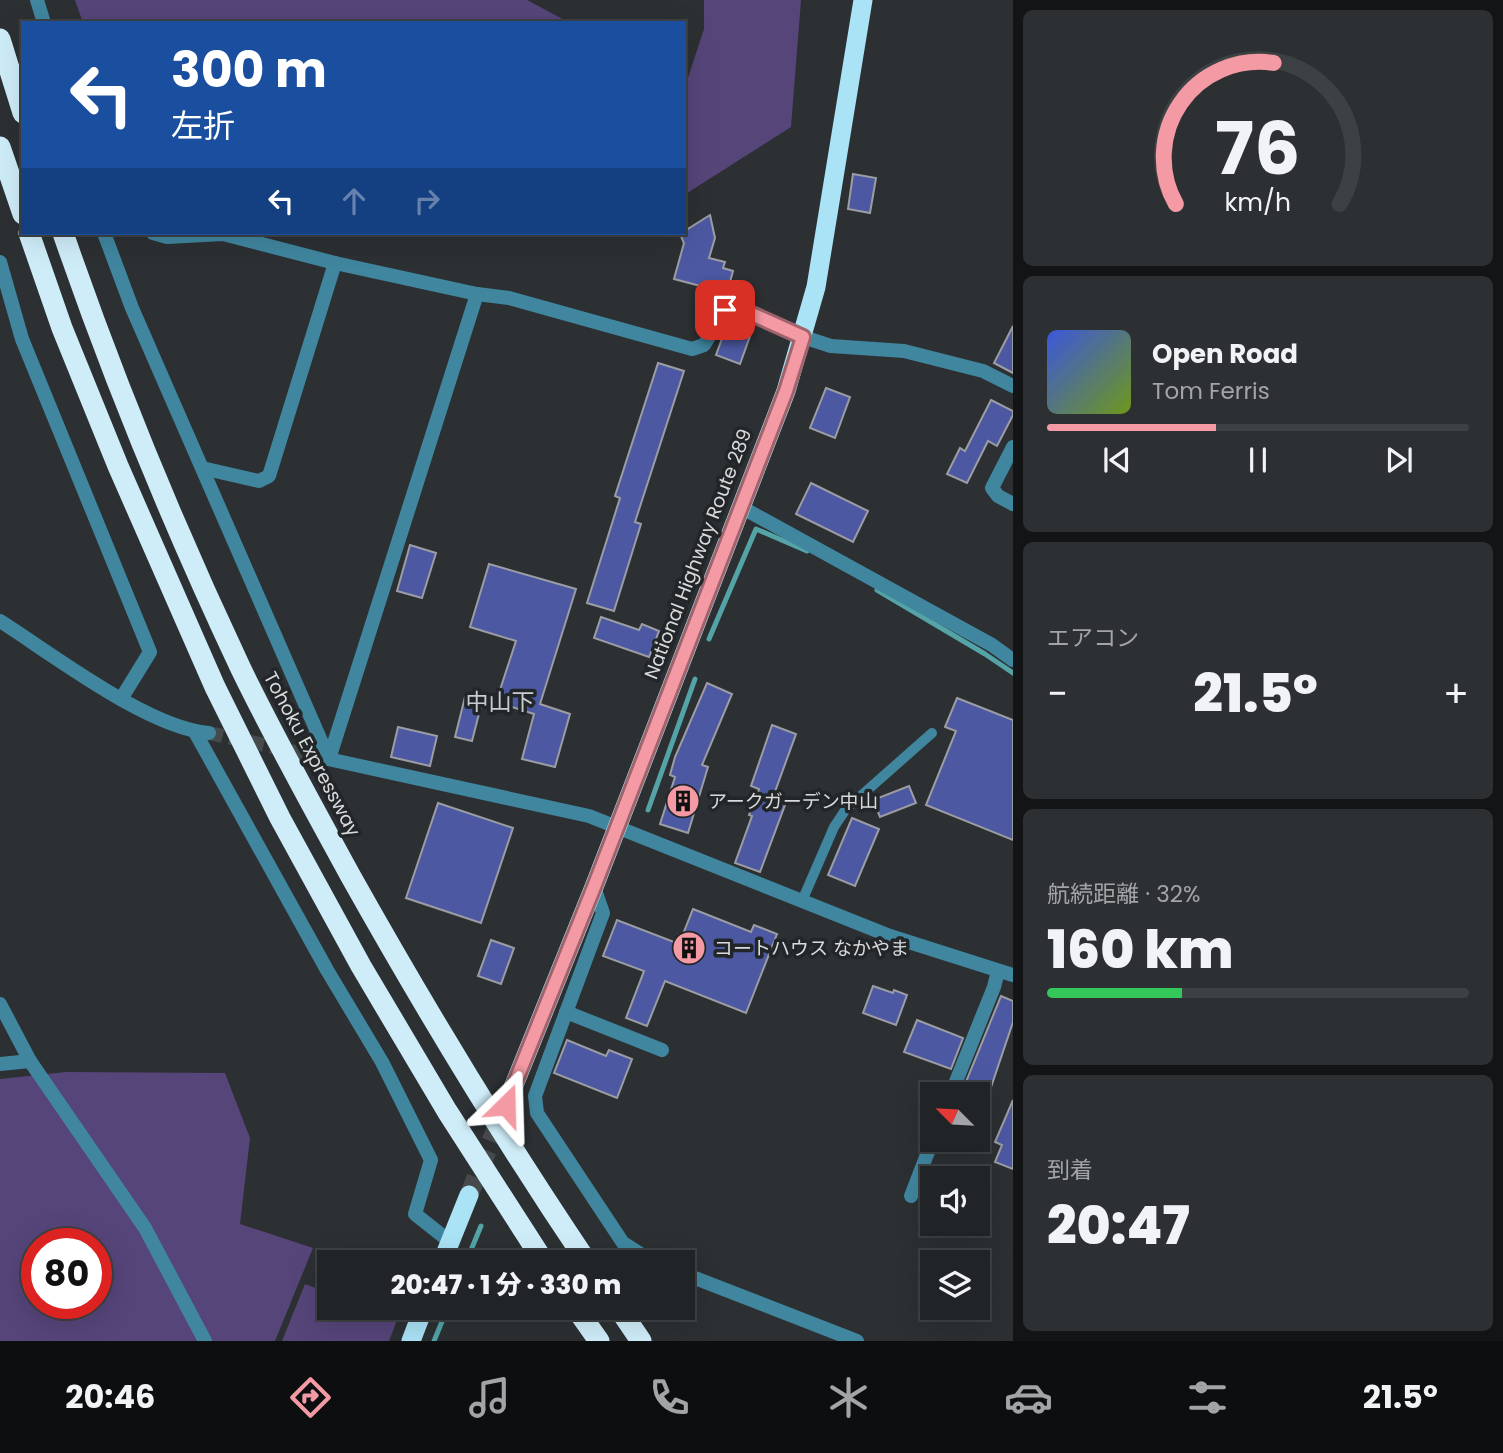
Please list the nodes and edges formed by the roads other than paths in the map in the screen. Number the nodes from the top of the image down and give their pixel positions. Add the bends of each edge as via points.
1 (37, 0) edge
2 (863, 0) edge
3 (43, 21) edge
4 (0, 39) edge
5 (21, 107) edge
6 (0, 147) edge
7 (21, 208) edge
8 (30, 235) edge
9 (64, 235) edge
10 (105, 235) edge
11 (160, 235) edge
12 (204, 235) edge
13 (227, 235) edge
14 (0, 262) edge
15 (335, 264) junction
16 (477, 293) junction
17 (803, 337) junction
18 (1013, 386) edge
19 (1013, 447) edge
20 (202, 468) junction
21 (1013, 504) edge
22 (741, 507) junction
23 (0, 621) edge
24 (1013, 660) edge
25 (121, 699) junction
26 (932, 733) dead end
27 (324, 758) junction
28 (616, 826) junction
29 (594, 887) junction
30 (802, 901) junction
31 (998, 971) junction
32 (1013, 975) edge
33 (0, 1004) edge
34 (566, 1012) junction
35 (662, 1050) dead end
36 (30, 1061) junction
37 (0, 1064) edge
38 (956, 1082) edge
39 (506, 1105) tunnel mouth
40 (928, 1152) edge
41 (469, 1195) tunnel mouth
42 (911, 1196) dead end
43 (450, 1241) junction
44 (447, 1250) edge
45 (536, 1250) edge
46 (579, 1250) edge
47 (634, 1250) edge
48 (695, 1278) edge
49 (419, 1320) edge
50 (584, 1320) edge
51 (627, 1320) edge
52 (205, 1341) edge
53 (411, 1341) edge
54 (599, 1341) edge
55 (641, 1341) edge
56 (858, 1341) edge

1 - 3 street
2 - 17 highway, National Highway Route 289 via 816,287
4 - 5 highway
6 - 7 highway
8 - 45 highway via 118,466 215,687 280,818 387,1010
9 - 46 highway, Tohoku Expressway via 90,313 242,670 388,943
10 - 20 street
11 - 12 street
13 - 15 street
14 - 25 street via 22,340 150,652
15 - 16 street
15 - 20 street via 269,476 259,481
16 - 17 street via 692,349 704,345 725,310 734,306
16 - 27 street
17 - 18 street via 831,346 904,351 983,371
17 - 22 highway, National Highway Route 289
19 - 21 street via 992,488
20 - 27 street
22 - 24 street
22 - 28 highway, National Highway Route 289
23 - 25 street
25 - 43 street via 202,732 431,1160 415,1214
26 - 30 lane via 846,809
27 - 28 street via 589,816
28 - 29 highway, National Highway Route 289
28 - 30 street
29 - 34 street via 603,913
29 - 39 highway, National Highway Route 289
30 - 31 street
31 - 32 street
31 - 38 street
33 - 36 street
34 - 35 street
34 - 47 street via 535,1096 537,1113 623,1243
36 - 37 street
36 - 52 street via 145,1228
40 - 42 street
41 - 43 highway
43 - 44 highway
48 - 56 street
49 - 53 highway
50 - 54 highway
51 - 55 highway

